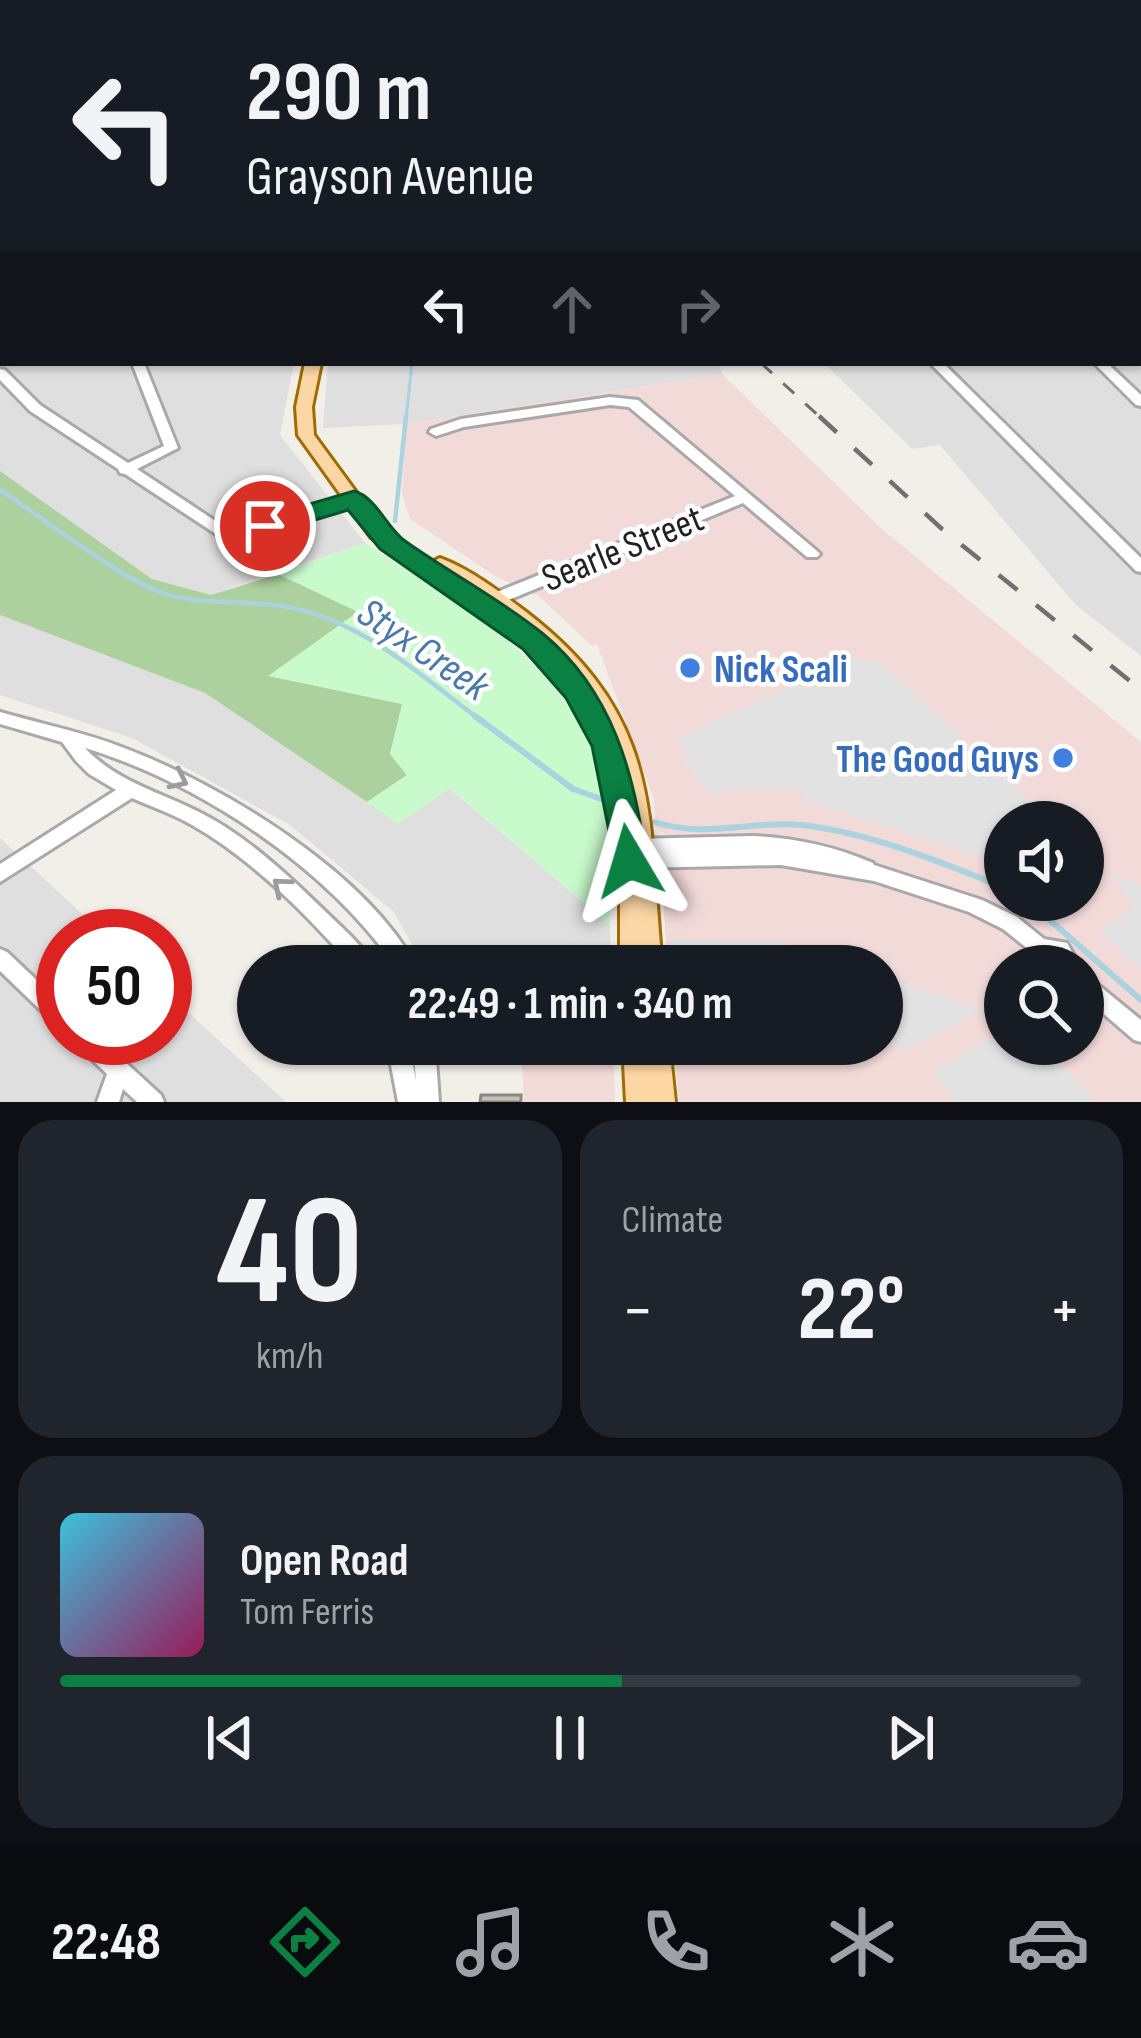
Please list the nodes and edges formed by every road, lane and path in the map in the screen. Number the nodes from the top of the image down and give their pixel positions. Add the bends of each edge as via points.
1 (139, 366) edge
2 (312, 366) edge
3 (939, 366) edge
4 (1103, 366) edge
5 (0, 373) edge
6 (1141, 402) edge
7 (436, 432) dead end
8 (125, 470) junction
9 (746, 497) junction
10 (354, 500) junction
11 (370, 519) junction
12 (812, 554) dead end
13 (1141, 567) edge
14 (425, 568) junction
15 (498, 598) junction
16 (544, 651) junction
17 (0, 718) edge
18 (70, 741) junction
19 (128, 790) junction
20 (628, 791) junction
21 (634, 842) junction
22 (0, 874) edge
23 (347, 945) edge
24 (390, 945) edge
25 (632, 945) edge
26 (647, 945) edge
27 (1027, 945) edge
28 (0, 958) edge
29 (36, 992) edge
30 (1104, 1002) edge
31 (1141, 1033) edge
32 (113, 1065) edge
33 (402, 1065) edge
34 (425, 1065) edge
35 (637, 1065) edge
36 (658, 1065) edge
37 (119, 1071) junction
38 (108, 1102) edge
39 (153, 1102) edge
40 (409, 1102) edge
41 (428, 1102) edge
42 (639, 1102) edge
43 (662, 1102) edge

1 - 8 street via 170,448
2 - 10 main road via 306,435
3 - 13 street
4 - 6 street
5 - 8 street via 35,408
7 - 9 street via 628,402
8 - 10 street via 230,537
9 - 12 street
9 - 15 street, Searle Street
10 - 11 main road
11 - 14 main road
11 - 15 main road
14 - 15 main road
14 - 16 main road
15 - 16 main road
15 - 20 main road via 559,647 600,700 616,729
16 - 20 main road via 600,728
17 - 18 street
18 - 19 street via 82,760
18 -> 24 street via 114,750 266,831 362,909
19 - 22 street
23 -> 19 street via 198,820
20 - 21 main road
21 - 25 main road
21 - 26 main road
21 - 27 street via 874,873 994,914
28 - 29 street
30 - 31 street
32 - 37 street
33 - 40 street
34 - 41 street
35 - 42 main road
36 - 43 main road
37 - 38 street
37 - 39 street

